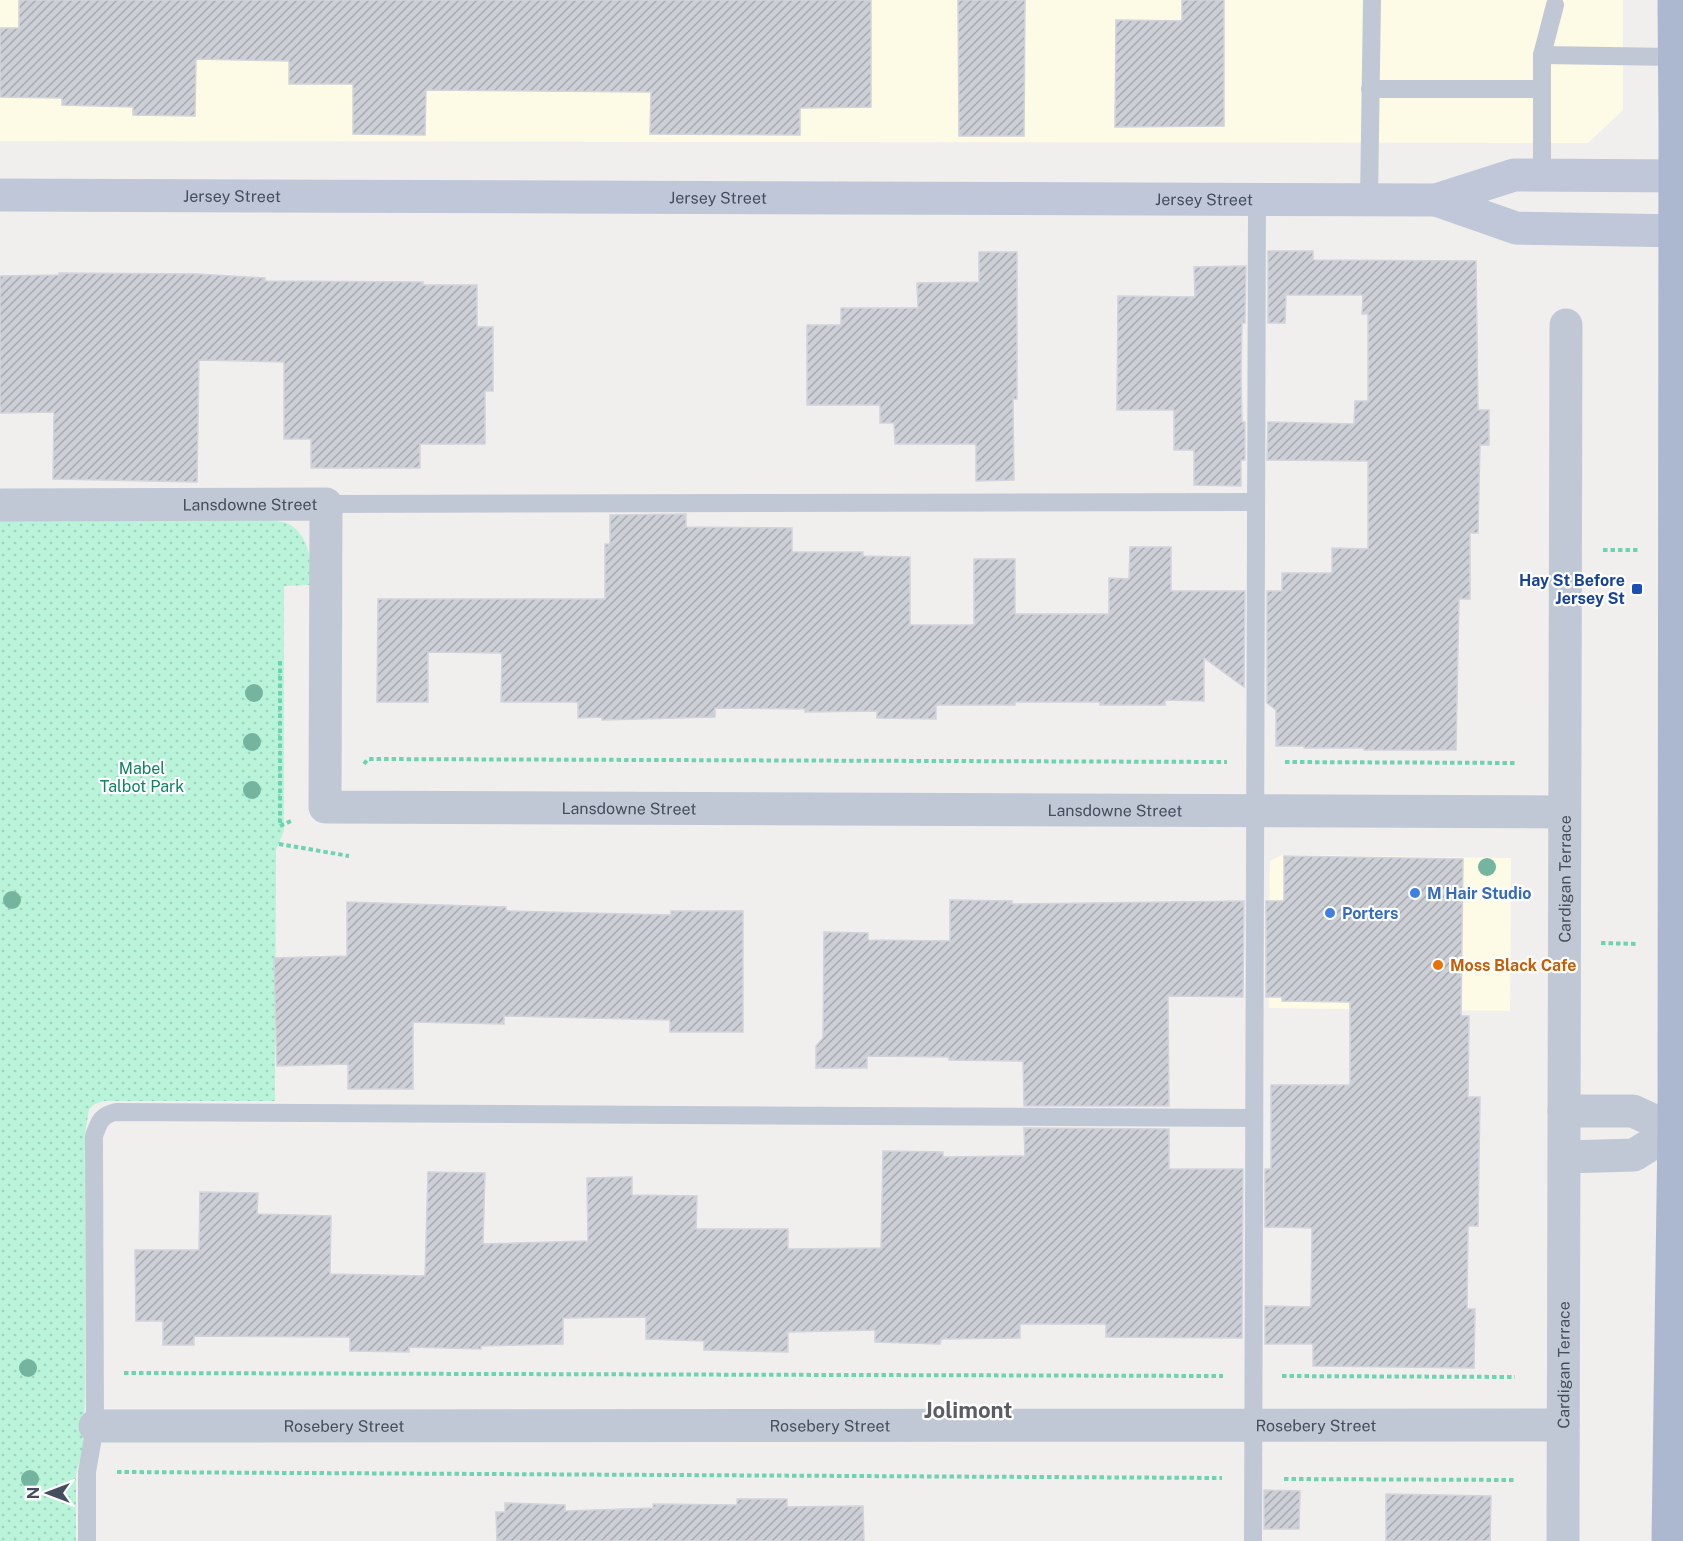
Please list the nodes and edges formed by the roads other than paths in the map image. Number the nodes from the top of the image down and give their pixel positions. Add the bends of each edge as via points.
1 (1372, 0) edge
2 (1674, 0) edge
3 (1555, 5) dead end
4 (1542, 55) junction
5 (1675, 57) junction
6 (1370, 89) junction
7 (1542, 89) junction
8 (1542, 175) junction
9 (1679, 176) edge
10 (0, 195) edge
11 (1257, 200) junction
12 (1369, 200) junction
13 (1436, 200) junction
14 (1679, 231) edge
15 (1566, 325) dead end
16 (1256, 502) junction
17 (326, 504) junction
18 (0, 505) edge
19 (1256, 810) junction
20 (1563, 812) junction
21 (1564, 1111) junction
22 (1254, 1118) junction
23 (1680, 1129) edge
24 (1565, 1157) junction
25 (1254, 1425) junction
26 (1563, 1425) junction
27 (95, 1426) junction
28 (87, 1541) edge
29 (1253, 1541) edge
30 (1563, 1541) edge
31 (1668, 1541) edge

1 - 6 lane
2 - 5 main road
3 - 4 lane
4 - 5 lane
4 - 7 lane
5 - 9 main road
6 - 7 lane
6 - 12 lane
7 - 8 lane
8 - 9 street, Jersey Street
8 - 13 street, Jersey Street via 1514,175
9 - 14 main road
10 - 11 street, Jersey Street
11 - 12 street, Jersey Street
11 - 16 lane
12 - 13 street, Jersey Street
13 - 14 street, Jersey Street via 1516,228
14 - 23 main road via 1675,944
15 - 20 street, Cardigan Terrace
16 - 17 lane
16 - 19 lane
17 - 18 street, Lansdowne Street
17 - 19 street, Lansdowne Street via 325,807
19 - 20 street, Lansdowne Street
19 - 22 lane
20 - 21 street, Cardigan Terrace
21 - 23 street via 1633,1111
21 - 24 street, Cardigan Terrace
22 - 25 lane
22 - 27 lane via 106,1114 94,1136
23 - 24 street via 1634,1155
23 - 31 main road
24 - 26 street, Cardigan Terrace
25 - 26 street, Rosebery Street
25 - 27 street, Rosebery Street
25 - 29 lane
26 - 30 street, Cardigan Terrace
27 - 28 lane via 87,1472

